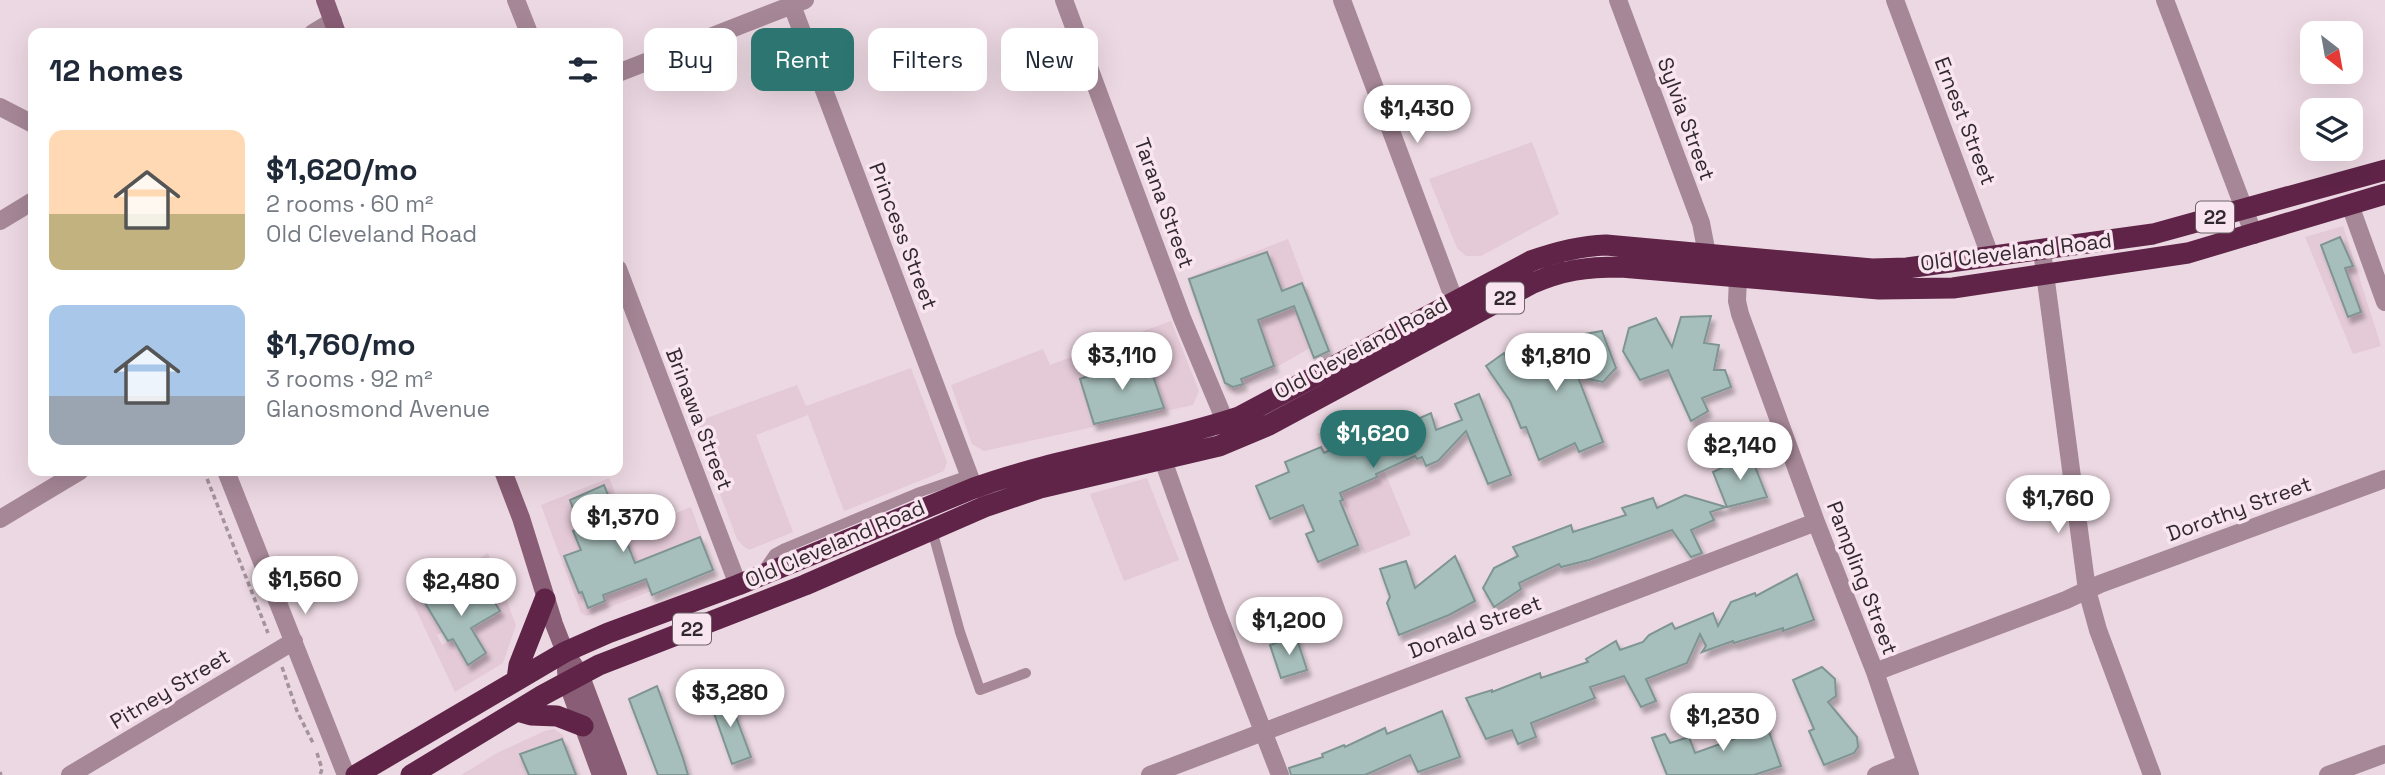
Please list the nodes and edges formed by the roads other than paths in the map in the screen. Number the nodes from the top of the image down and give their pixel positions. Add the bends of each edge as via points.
1 (325, 0) edge
2 (516, 0) edge
3 (1064, 0) edge
4 (1342, 0) edge
5 (1618, 0) edge
6 (1895, 0) edge
7 (2165, 0) edge
8 (796, 2) edge
9 (335, 27) edge
10 (526, 28) edge
11 (623, 71) edge
12 (0, 107) edge
13 (28, 121) edge
14 (2385, 170) edge
15 (2385, 194) edge
16 (28, 204) edge
17 (2350, 205) junction
18 (2245, 208) junction
19 (0, 221) edge
20 (2254, 234) junction
21 (2042, 251) junction
22 (1707, 254) junction
23 (1991, 258) junction
24 (2045, 276) junction
25 (1738, 277) junction
26 (623, 282) edge
27 (1455, 302) junction
28 (2385, 302) edge
29 (1224, 421) junction
30 (1163, 460) junction
31 (72, 476) edge
32 (228, 476) edge
33 (505, 476) edge
34 (2385, 479) edge
35 (971, 481) junction
36 (0, 519) edge
37 (1815, 522) junction
38 (932, 529) junction
39 (738, 585) junction
40 (2087, 590) junction
41 (545, 599) junction
42 (294, 641) junction
43 (565, 652) junction
44 (1875, 672) junction
45 (1026, 673) dead end
46 (573, 678) junction
47 (517, 679) junction
48 (517, 711) junction
49 (583, 726) junction
50 (1264, 732) junction
51 (2385, 754) edge
52 (1908, 769) edge
53 (70, 775) edge
54 (346, 775) edge
55 (356, 775) edge
56 (411, 775) edge
57 (601, 775) edge
58 (618, 775) edge
59 (1150, 775) edge
60 (1280, 775) edge
61 (1876, 775) edge
62 (2152, 775) edge
63 (2328, 775) edge

1 - 9 main road
2 - 10 street
3 - 29 street, Tarana Street
4 - 27 street
5 - 22 street, Sylvia Street via 1701,223
6 - 23 street, Ernest Street
7 - 18 street
8 - 11 street
8 - 35 street, Princess Street
12 - 13 street
14 - 18 highway, Old Cleveland Road / 22
15 - 17 highway, Old Cleveland Road / 22
16 - 19 street
17 - 20 highway, Old Cleveland Road / 22
17 - 28 street
18 - 20 street
18 - 21 highway, Old Cleveland Road / 22 via 2153,234
20 - 24 highway, Old Cleveland Road / 22 via 2165,258
21 - 23 highway, Old Cleveland Road / 22
21 - 24 street
22 - 23 highway, Old Cleveland Road / 22 via 1872,269
22 - 27 highway, Old Cleveland Road / 22 via 1583,246 1531,261
24 - 25 highway, Old Cleveland Road / 22 via 1927,290
24 - 40 street
25 - 30 highway, Old Cleveland Road / 22 via 1620,267 1583,267 1552,275 1269,425 1219,446
25 - 37 street, Pampling Street via 1740,314
26 - 39 street, Brinawa Street
27 - 29 highway, Old Cleveland Road / 22
29 - 35 highway, Old Cleveland Road / 22
30 - 38 highway, Old Cleveland Road / 22 via 1040,488
30 - 50 street
31 - 36 street
32 - 42 street
33 - 41 main road
34 - 40 street, Dorothy Street
35 - 39 highway, Old Cleveland Road / 22
37 - 44 street, Pampling Street
37 - 50 street, Donald Street
38 - 45 lane via 980,690
38 - 46 highway, Old Cleveland Road / 22
39 - 43 highway, Old Cleveland Road / 22
40 - 44 street, Dorothy Street
40 - 62 street
41 - 43 main road
41 - 47 highway
42 - 53 street, Pitney Street
42 - 54 street
43 - 46 main road
43 - 47 highway, Old Cleveland Road / 22
44 - 52 street, Pampling Street
46 - 48 highway, Old Cleveland Road / 22
46 - 49 main road
46 - 58 main road
47 - 55 highway, Old Cleveland Road / 22
48 - 49 highway via 557,716
48 - 56 highway, Old Cleveland Road / 22
49 - 57 main road
50 - 59 street, Donald Street
50 - 60 street
51 - 63 street
52 - 61 street

